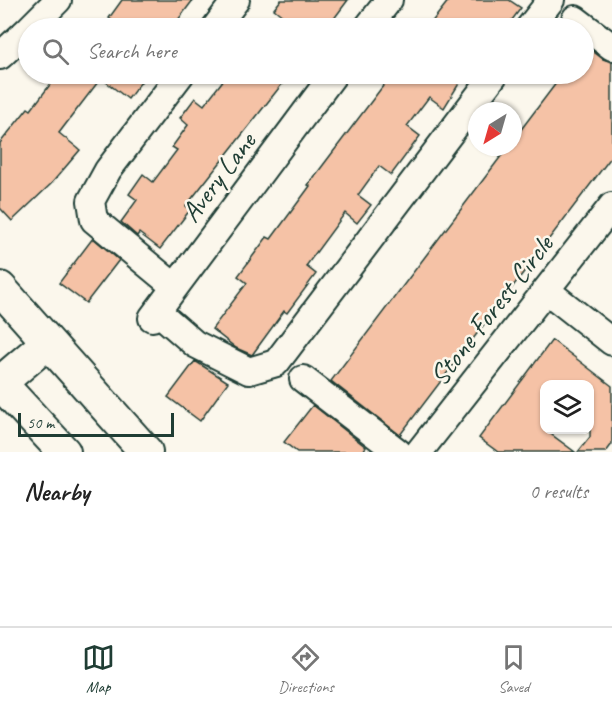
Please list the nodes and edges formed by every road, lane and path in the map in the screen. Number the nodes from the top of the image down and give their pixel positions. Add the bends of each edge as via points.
1 (58, 0) edge
2 (236, 0) edge
3 (388, 0) edge
4 (551, 0) edge
5 (40, 18) edge
6 (222, 18) edge
7 (374, 18) edge
8 (537, 18) edge
9 (594, 33) edge
10 (18, 39) edge
11 (612, 47) edge
12 (0, 56) edge
13 (173, 84) edge
14 (326, 84) edge
15 (487, 84) edge
16 (612, 206) edge
17 (174, 287) junction
18 (0, 288) edge
19 (546, 290) junction
20 (612, 342) edge
21 (47, 343) junction
22 (303, 379) dead end
23 (0, 383) edge
24 (64, 452) edge
25 (146, 452) edge
26 (398, 452) edge
27 (419, 452) edge

1 - 5 street
2 - 6 street
3 - 7 street
4 - 8 street
9 - 11 street
10 - 12 street
13 - 17 street via 108,170 91,201 94,220
14 - 17 street, Avery Lane
15 - 17 street, Avery Lane via 276,363 249,371 195,344 154,315
16 - 19 street, Stone Forest Circle
18 - 21 main road
19 - 20 street
19 - 27 street, Stone Forest Circle
21 - 23 main road
21 - 25 main road
22 - 26 street
23 - 24 main road

